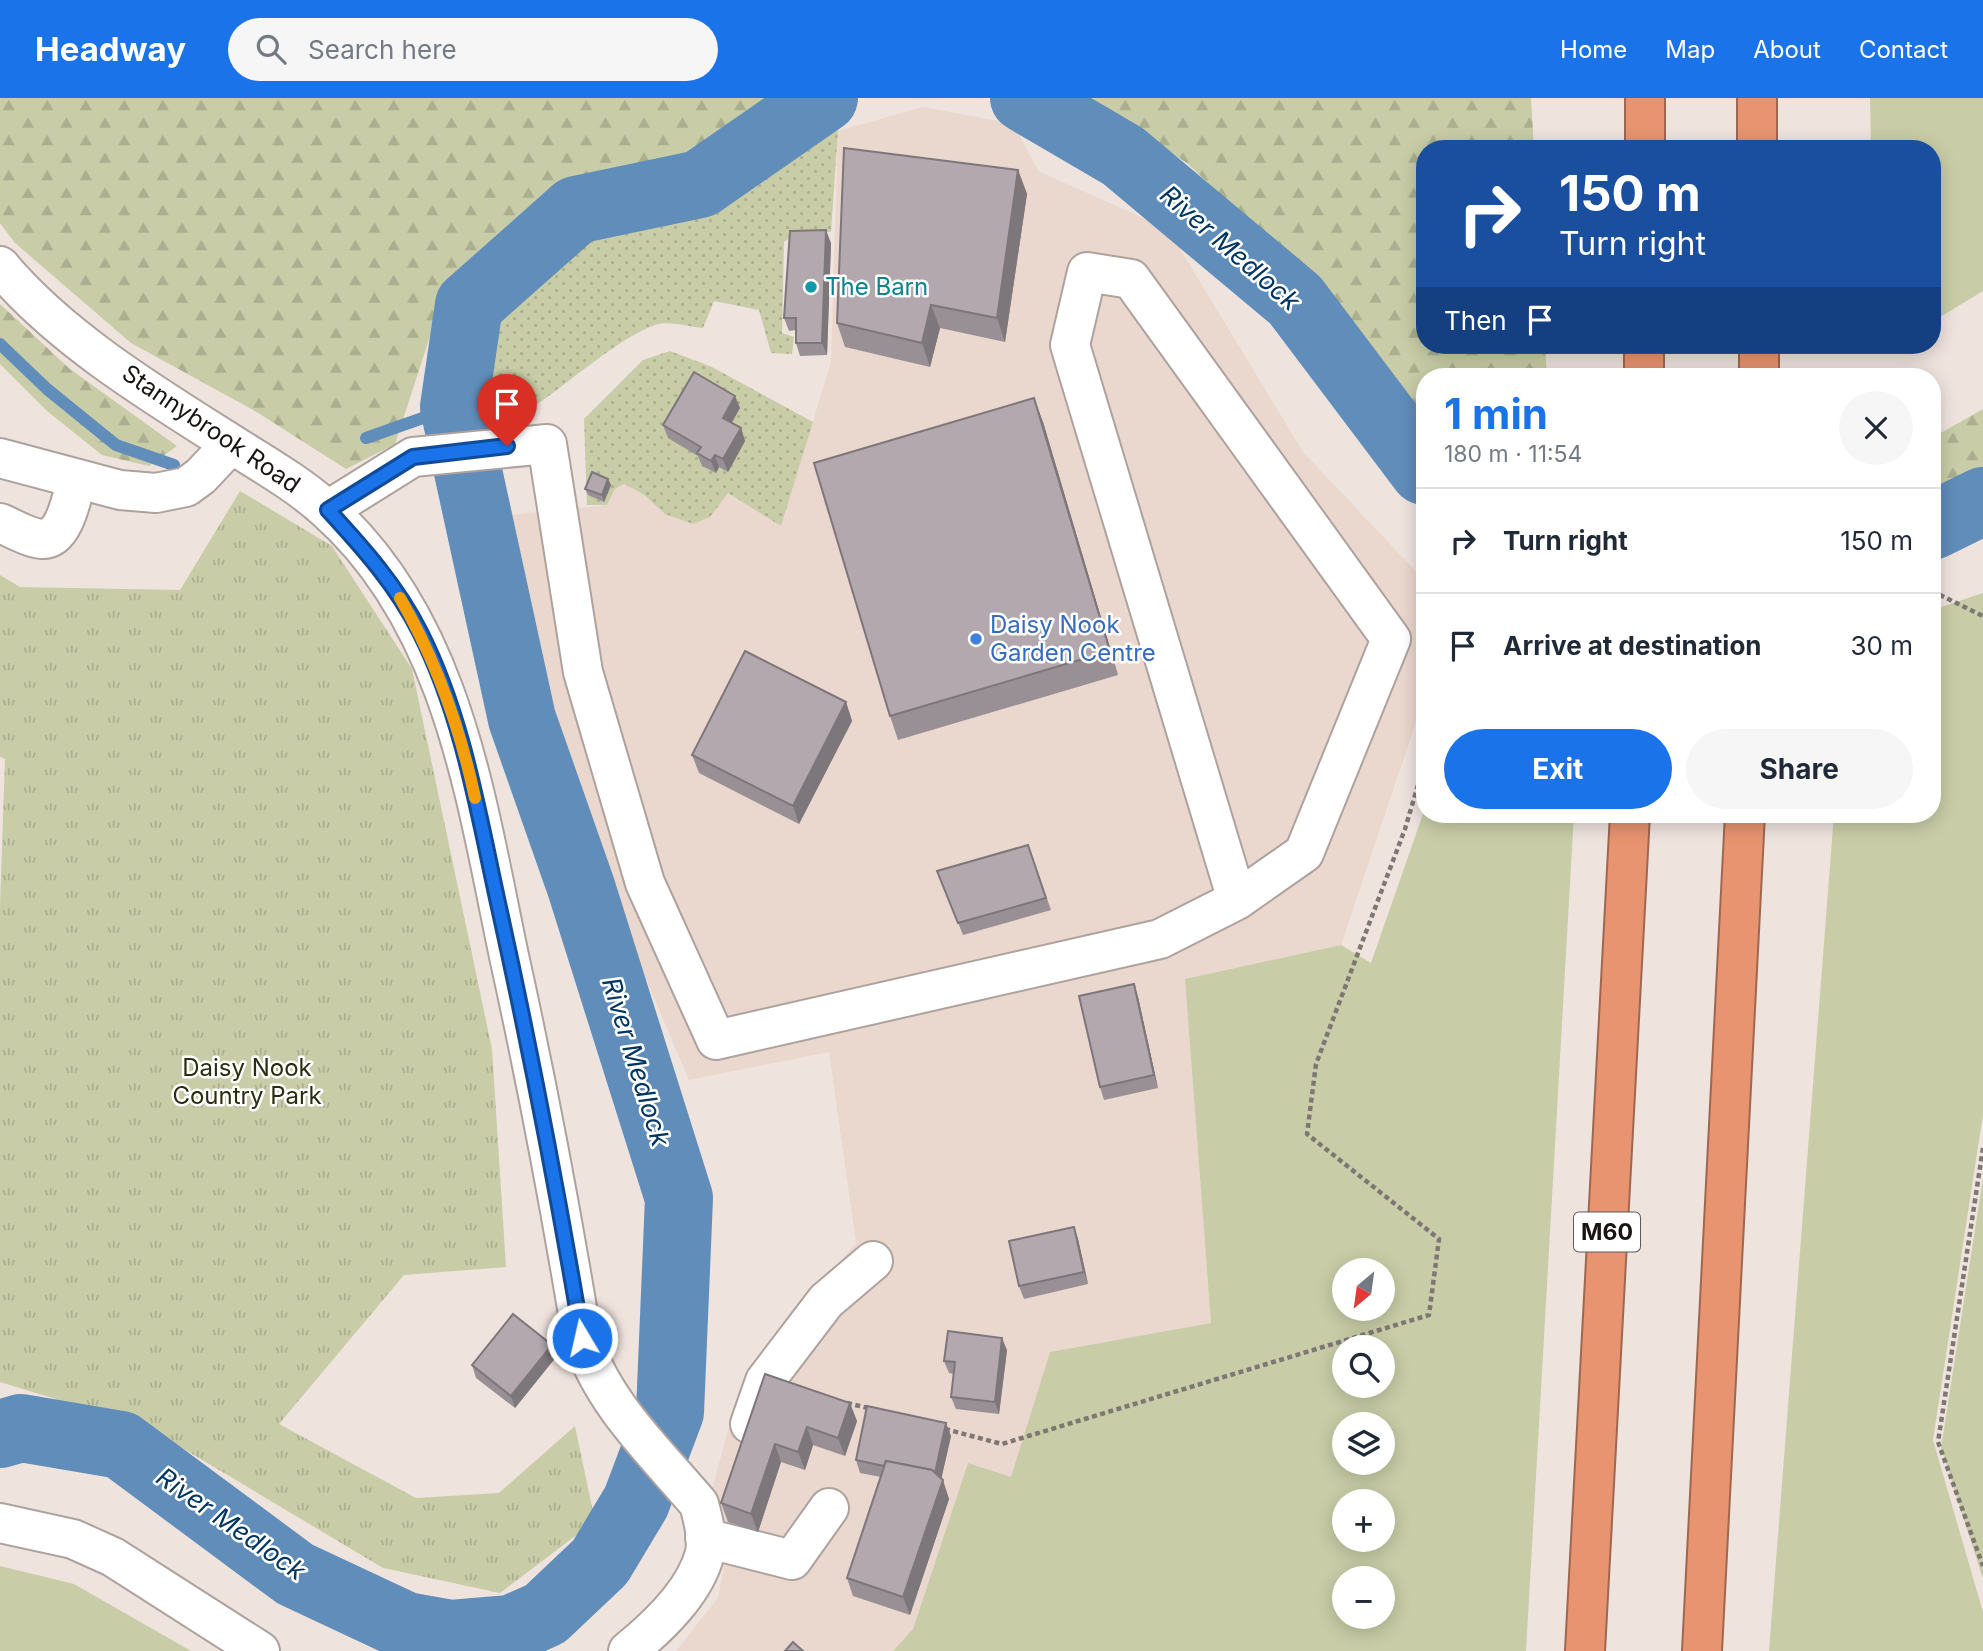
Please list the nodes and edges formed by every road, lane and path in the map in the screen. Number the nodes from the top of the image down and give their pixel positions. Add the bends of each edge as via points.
1 (1645, 98) edge
2 (1757, 98) edge
3 (1645, 140) edge
4 (1757, 140) edge
5 (0, 266) edge
6 (231, 444) junction
7 (0, 458) edge
8 (77, 479) junction
9 (328, 510) junction
10 (0, 523) edge
11 (1941, 596) edge
12 (1983, 617) edge
13 (1416, 792) edge
14 (1630, 823) edge
15 (1745, 823) edge
16 (1237, 900) junction
17 (1983, 1148) edge
18 (873, 1261) dead end
19 (844, 1402) edge
20 (883, 1412) edge
21 (936, 1426) edge
22 (716, 1502) junction
23 (829, 1508) dead end
24 (0, 1523) edge
25 (1983, 1566) edge
26 (260, 1651) edge
27 (628, 1651) edge
28 (1584, 1651) edge
29 (1702, 1651) edge

1 - 3 highway
2 - 4 highway
5 - 6 street, Stannybrook Road via 74,335
6 - 8 street via 186,487 156,493
6 - 9 street, Stannybrook Road via 290,479
7 - 8 street
8 - 10 street via 60,528 52,536 43,539
9 - 16 street via 413,457 547,444 583,672 645,883 716,1040 1160,939
9 - 22 street, Stannybrook Road via 397,592 420,632 454,722 471,778 534,1072 591,1367 605,1391
11 - 12 path
13 - 21 path via 1316,1064 1307,1134 1439,1239 1429,1315 1002,1444
14 - 28 highway, M60
15 - 29 highway
16 - 16 street via 1304,853 1391,639 1131,279 1087,272 1070,345
17 - 25 path via 1938,1442
18 - 22 street via 826,1301 765,1381
19 - 20 path
22 - 23 street via 792,1560
22 - 27 street via 693,1583
24 - 26 street via 73,1539 113,1557

